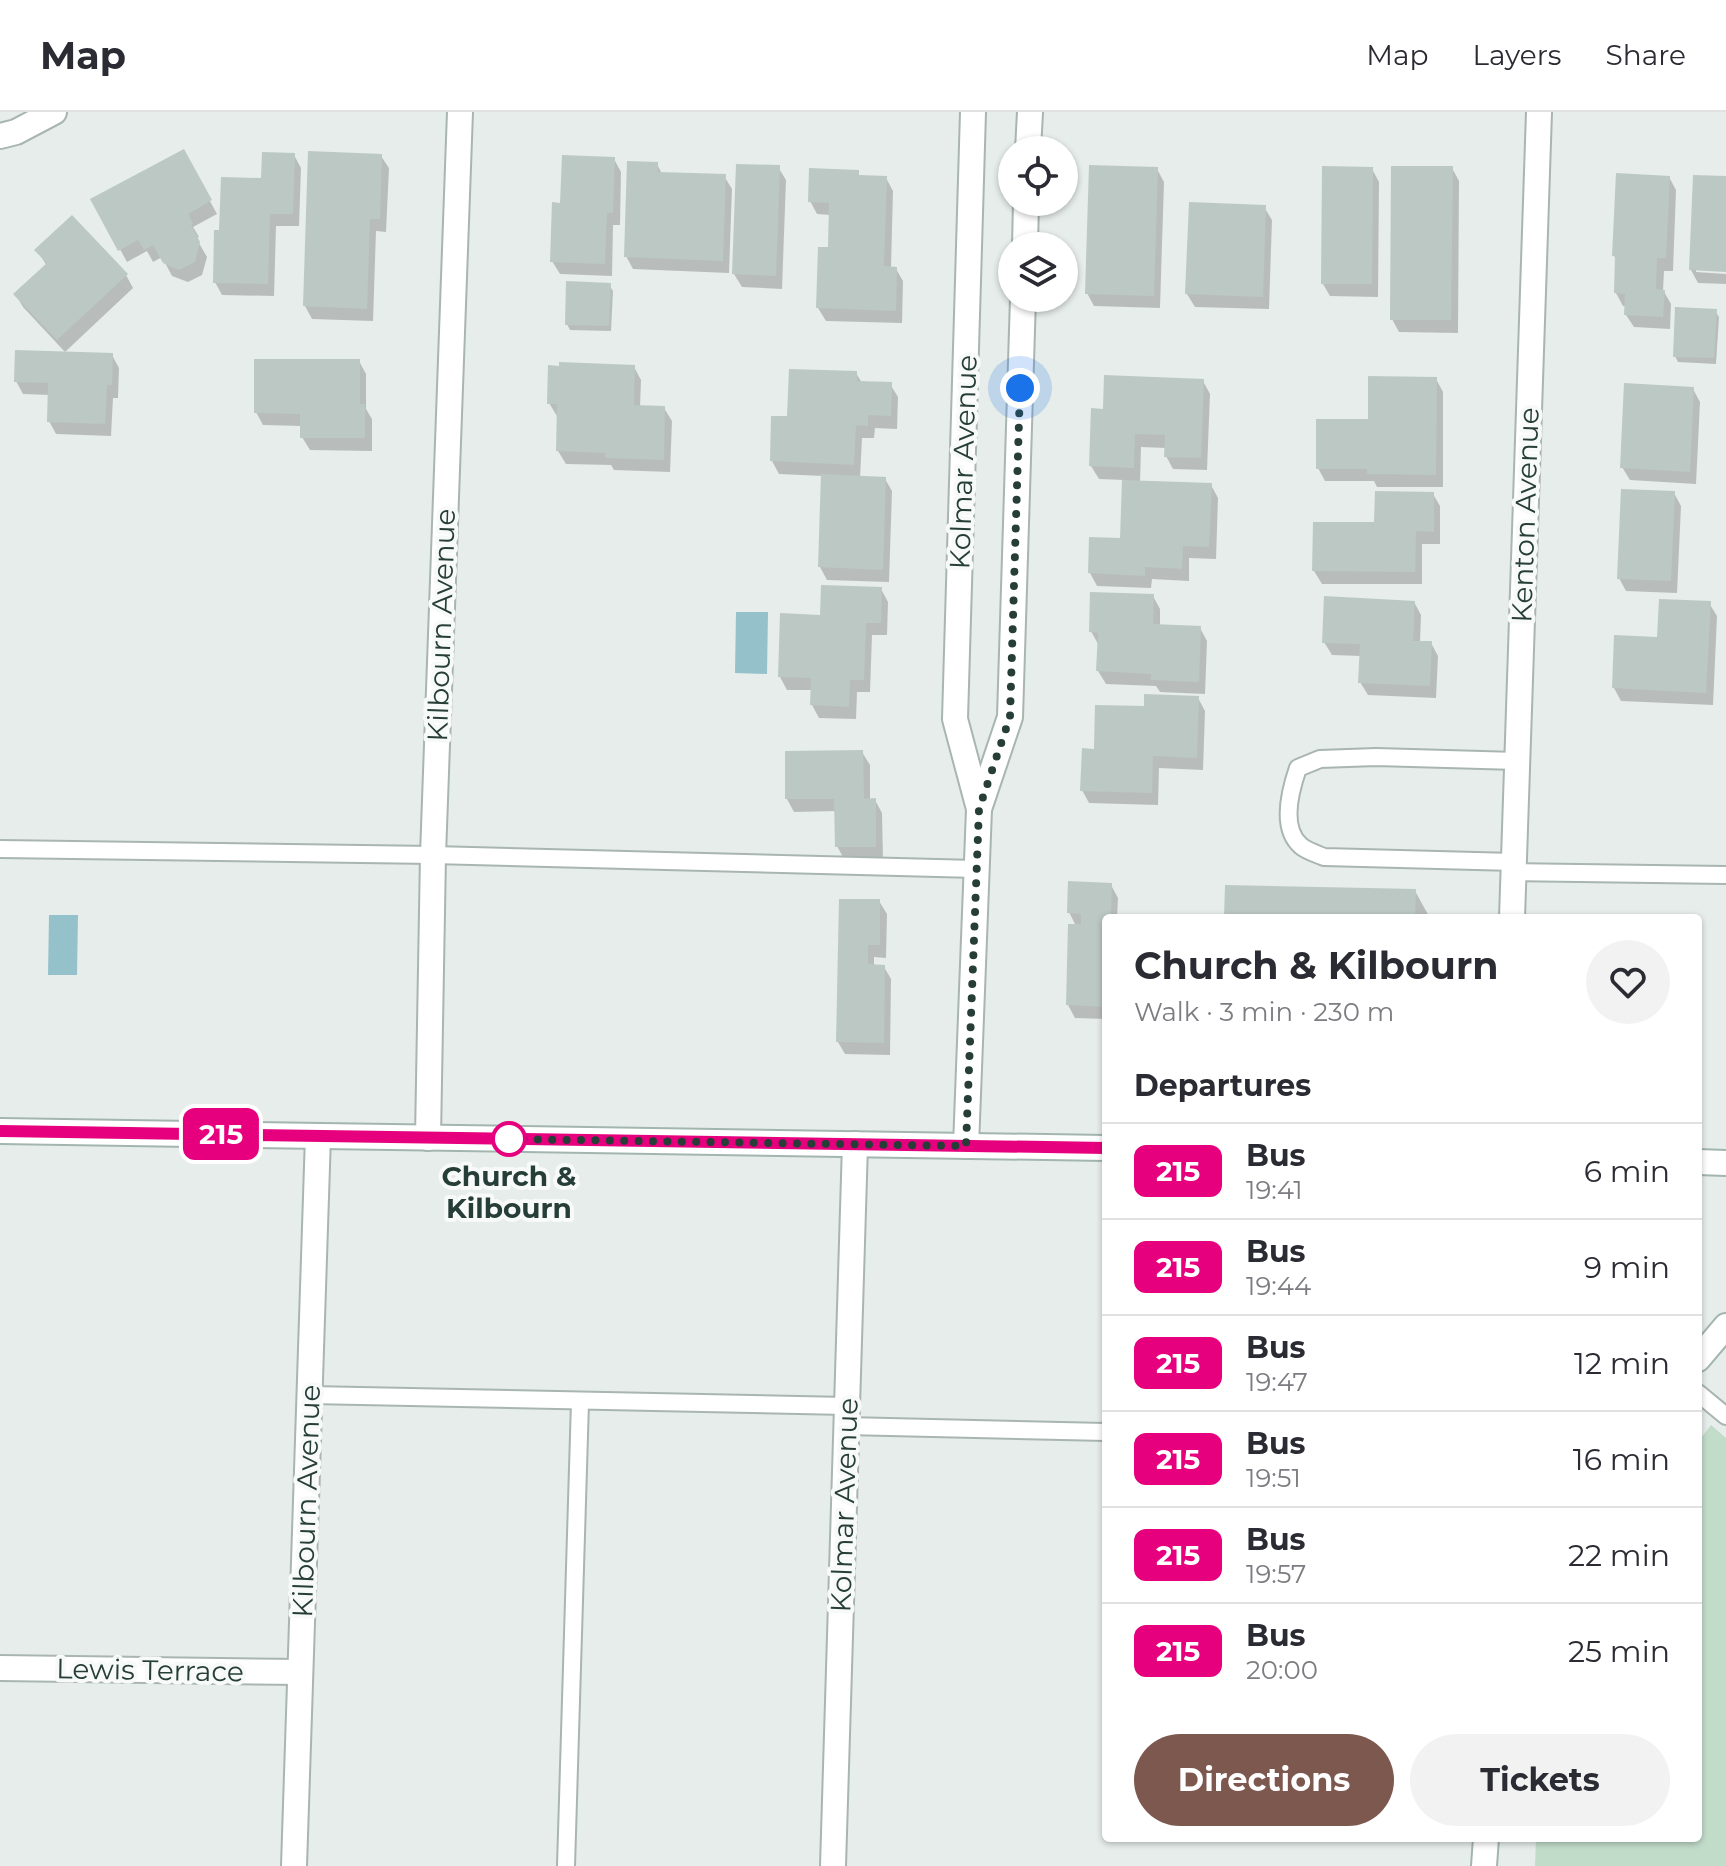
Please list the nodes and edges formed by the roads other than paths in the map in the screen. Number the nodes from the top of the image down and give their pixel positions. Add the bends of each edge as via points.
1 (54, 112) edge
2 (460, 112) edge
3 (973, 112) edge
4 (1030, 112) edge
5 (1539, 112) edge
6 (0, 136) edge
7 (1029, 136) edge
8 (1023, 312) edge
9 (1517, 761) junction
10 (979, 809) junction
11 (0, 849) edge
12 (433, 855) junction
13 (1514, 867) junction
14 (976, 869) junction
15 (1726, 875) edge
16 (1512, 914) edge
17 (0, 1131) edge
18 (318, 1136) junction
19 (428, 1138) junction
20 (855, 1144) junction
21 (966, 1146) junction
22 (1102, 1148) edge
23 (1702, 1162) edge
24 (1726, 1163) edge
25 (1726, 1326) edge
26 (1702, 1354) edge
27 (310, 1395) junction
28 (1702, 1396) edge
29 (580, 1402) junction
30 (847, 1416) junction
31 (1726, 1416) edge
32 (1102, 1432) edge
33 (0, 1668) edge
34 (300, 1672) junction
35 (1486, 1842) edge
36 (294, 1866) edge
37 (566, 1866) edge
38 (833, 1866) edge
39 (1484, 1866) edge

1 - 6 street
2 - 12 street, Kilbourn Avenue
3 - 10 street, Kolmar Avenue via 955,719
4 - 7 street
5 - 9 street, Kenton Avenue
8 - 10 street, Kolmar Avenue via 1010,717
9 - 13 street, Kenton Avenue
9 - 13 lane via 1320,759 1298,768 1290,791 1289,830 1302,846 1324,857
10 - 14 street, Kolmar Avenue
11 - 12 lane
12 - 14 lane
12 - 19 street, Kilbourn Avenue
13 - 15 lane
13 - 16 street, Kenton Avenue
14 - 21 street, Kolmar Avenue
17 - 18 street
18 - 19 street
18 - 27 street, Kilbourn Avenue
19 - 20 street
20 - 21 street
20 - 30 street, Kolmar Avenue
21 - 22 street
23 - 24 street
25 - 26 street
27 - 29 lane
27 - 34 street, Kilbourn Avenue
28 - 31 lane
29 - 30 lane
29 - 37 lane
30 - 32 lane
30 - 38 street, Kolmar Avenue
33 - 34 street, Lewis Terrace
34 - 36 street, Kilbourn Avenue
35 - 39 street

